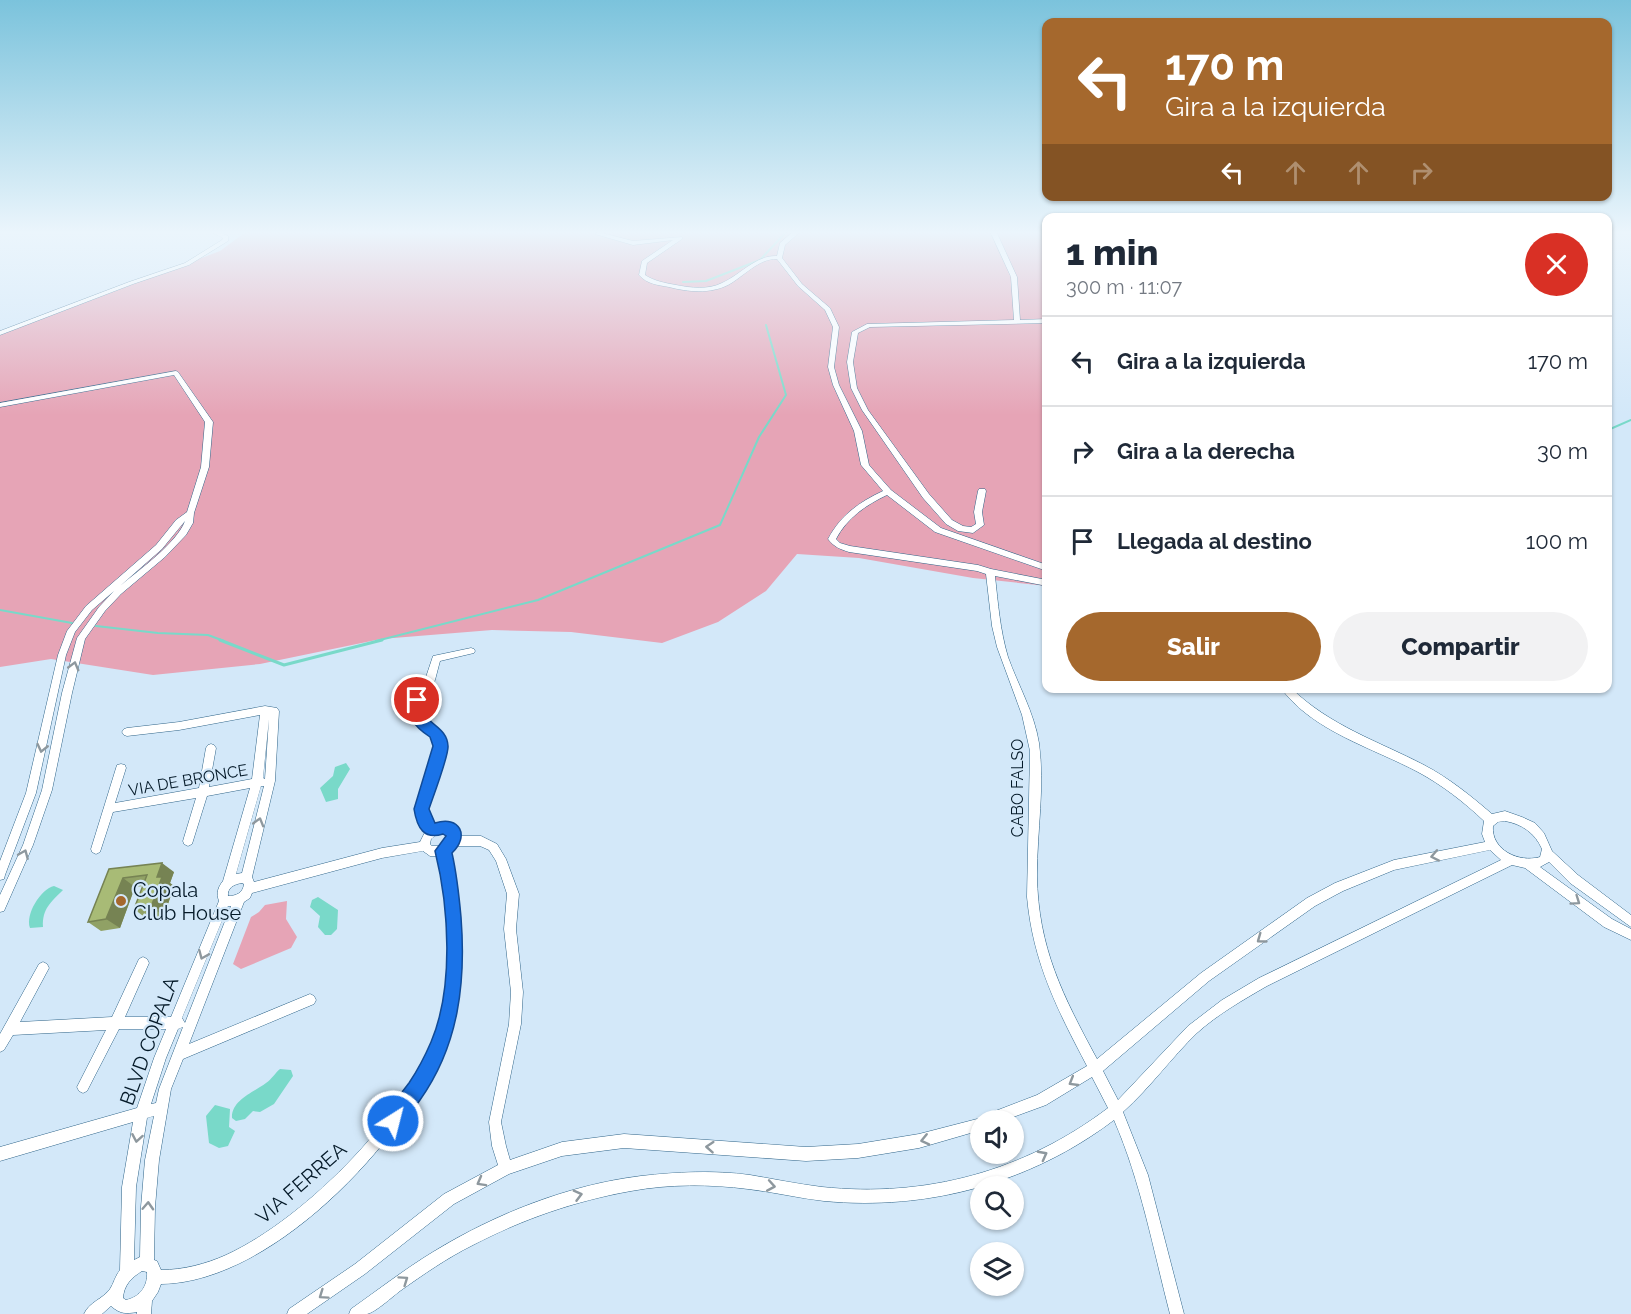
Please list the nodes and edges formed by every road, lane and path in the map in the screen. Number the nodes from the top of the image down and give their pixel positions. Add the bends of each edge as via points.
1 (105, 292) edge
2 (809, 292) edge
3 (1015, 292) edge
4 (1042, 321) edge
5 (1017, 322) junction
6 (0, 333) edge
7 (0, 405) edge
8 (982, 490) dead end
9 (888, 492) junction
10 (190, 513) junction
11 (1042, 566) edge
12 (990, 572) junction
13 (1042, 582) edge
14 (89, 609) junction
15 (102, 609) junction
16 (81, 638) junction
17 (66, 642) junction
18 (471, 651) dead end
19 (1290, 693) edge
20 (265, 710) junction
21 (127, 732) dead end
22 (211, 748) dead end
23 (121, 768) dead end
24 (270, 781) junction
25 (257, 783) junction
26 (203, 794) junction
27 (110, 808) junction
28 (1491, 820) junction
29 (432, 831) junction
30 (188, 841) dead end
31 (454, 841) junction
32 (1493, 845) junction
33 (425, 846) junction
34 (96, 849) dead end
35 (443, 851) junction
36 (1548, 853) junction
37 (1512, 860) junction
38 (1529, 865) junction
39 (0, 875) edge
40 (228, 883) junction
41 (248, 884) junction
42 (232, 900) junction
43 (0, 907) edge
44 (1631, 922) edge
45 (1631, 935) edge
46 (143, 963) dead end
47 (43, 968) dead end
48 (310, 1000) dead end
49 (175, 1022) junction
50 (116, 1023) junction
51 (190, 1024) junction
52 (11, 1029) junction
53 (0, 1046) edge
54 (178, 1055) junction
55 (1096, 1068) junction
56 (83, 1088) dead end
57 (160, 1108) junction
58 (1016, 1110) edge
59 (1116, 1110) junction
60 (141, 1114) junction
61 (970, 1127) edge
62 (0, 1154) edge
63 (506, 1168) junction
64 (147, 1264) junction
65 (127, 1272) junction
66 (156, 1277) junction
67 (115, 1294) junction
68 (144, 1307) edge
69 (124, 1311) edge
70 (91, 1314) edge
71 (294, 1314) edge
72 (356, 1314) edge
73 (1177, 1314) edge

1 - 6 street
2 - 9 street via 828,309 836,327 831,367 836,385 858,431 865,465
3 - 5 street
4 - 5 street
5 - 8 street via 869,325 855,332 850,362 857,398 926,496 949,522 973,530 980,525
7 - 10 street via 176,374 210,422 205,467
9 - 11 street via 938,530
9 - 12 street via 865,501 847,518 832,539 837,545
10 - 14 street via 152,555
10 - 15 street via 183,533
12 - 13 street
12 - 55 street, CABO FALSO via 1003,656 1033,736 1034,920 1049,970
14 - 15 street
14 - 17 street
15 - 16 street
16 - 17 street
43 -> 16 street via 47,790
17 -> 39 street via 32,793
18 - 29 street via 436,658 415,708 422,724 440,739 440,752 422,809
19 - 28 street via 1326,724 1437,778
20 - 21 street
20 - 24 street, BLVD COPALA via 275,714
20 - 25 street, BLVD COPALA
22 - 26 street
23 - 27 street
24 - 25 street, VIA DE BRONCE
41 -> 24 street, BLVD COPALA
25 - 26 street, VIA DE BRONCE
25 - 40 street, BLVD COPALA
26 - 27 street, VIA DE BRONCE
26 - 30 street
27 - 34 street
28 - 32 street via 1487,834
28 - 36 street via 1505,816 1523,821 1539,834
29 - 31 street via 449,828
29 - 33 street
31 - 35 street
31 - 63 street via 481,841 493,847 513,894 510,929 517,992 515,1024 495,1122
32 - 37 street
32 -> 55 street via 1394,865 1311,902 1205,977
33 - 35 street via 434,853
33 - 41 street
35 - 66 street, VIA FERREA via 449,875 454,978 447,1022 417,1087 358,1161 284,1227 212,1268 179,1277
36 - 38 street via 1539,864
36 - 44 street via 1574,879
37 - 38 street
37 - 59 street via 1238,997 1194,1028
38 -> 45 street via 1608,924
40 - 41 street via 238,878
40 - 42 street, BLVD COPALA via 222,891
41 - 42 street, BLVD COPALA
42 -> 49 street, BLVD COPALA
42 - 51 street, BLVD COPALA
46 - 50 street
47 - 52 street
48 - 54 street
49 - 50 street
49 - 51 street
49 - 60 street, BLVD COPALA
50 - 52 street
50 - 56 street
51 - 54 street, BLVD COPALA
52 - 53 street
54 - 57 street, BLVD COPALA
55 -> 58 street
55 - 59 street, CABO FALSO
57 - 60 street
64 -> 57 street, BLVD COPALA via 148,1207
72 -> 59 street via 465,1241 544,1207 598,1190 700,1179 749,1182 801,1192 906,1195 996,1176 1076,1137
59 - 73 street, CABO FALSO via 1138,1166
60 - 62 street
60 -> 65 street, BLVD COPALA via 129,1187
61 -> 63 street via 919,1141 806,1154 624,1141 562,1149
63 -> 71 street via 449,1199 360,1269
64 - 65 street
64 - 66 street
65 - 67 street
66 - 68 street
67 - 69 street
67 - 70 street
68 - 69 street

